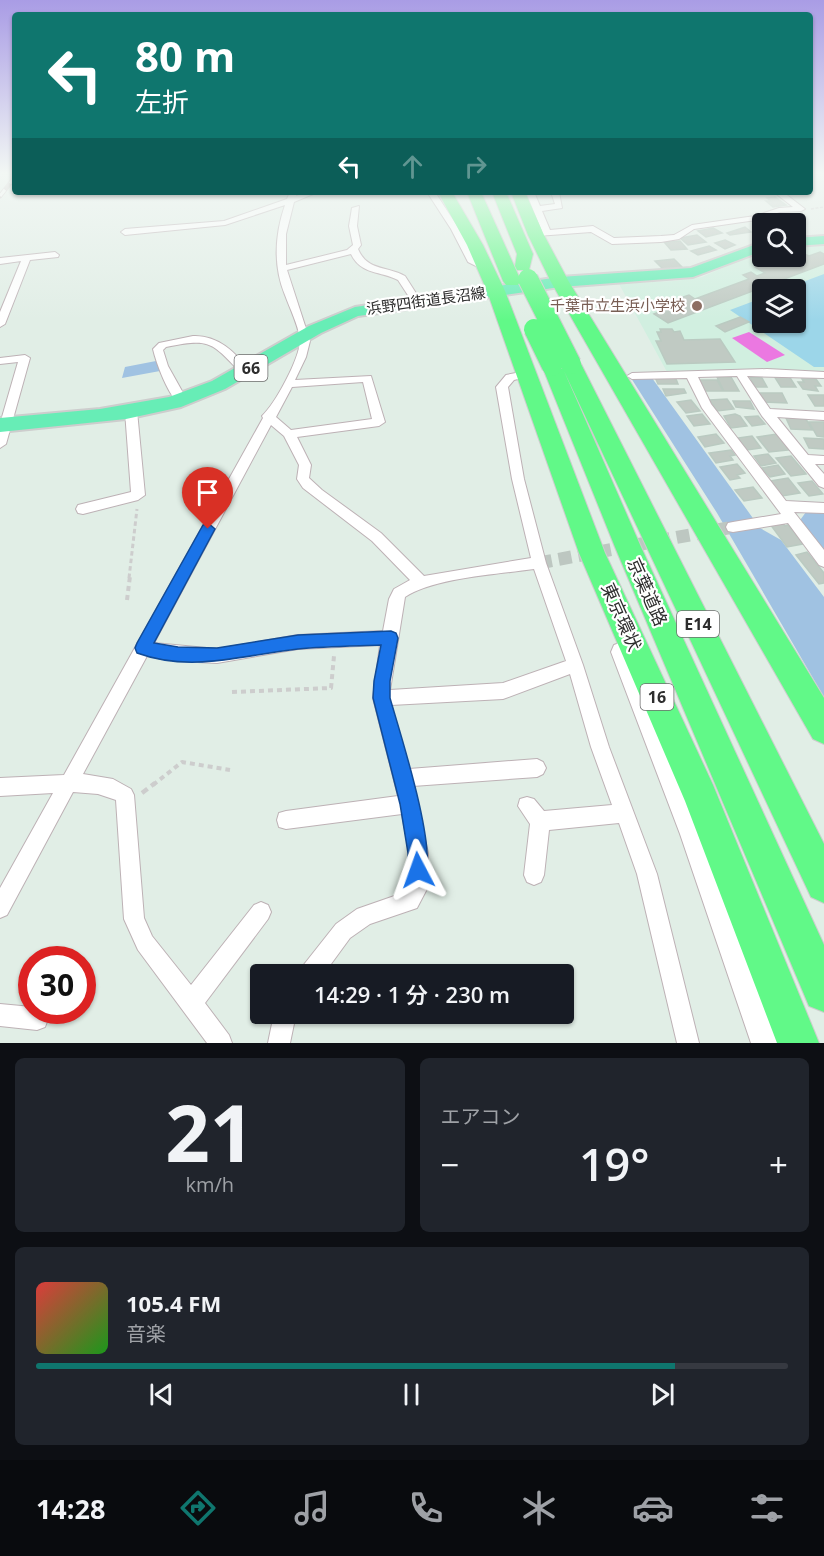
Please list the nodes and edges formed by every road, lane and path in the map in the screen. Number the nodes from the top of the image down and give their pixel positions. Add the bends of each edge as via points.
1 (226, 223) edge
2 (285, 223) edge
3 (354, 223) edge
4 (451, 223) edge
5 (462, 223) edge
6 (478, 223) edge
7 (487, 223) edge
8 (496, 223) edge
9 (512, 223) edge
10 (535, 223) edge
11 (539, 223) edge
12 (723, 223) edge
13 (125, 232) dead end
14 (541, 234) junction
15 (824, 240) edge
16 (806, 241) edge
17 (353, 249) junction
18 (752, 250) edge
19 (55, 255) dead end
20 (501, 255) junction
21 (27, 258) junction
22 (0, 261) edge
23 (284, 268) junction
24 (509, 277) junction
25 (560, 282) junction
26 (416, 301) junction
27 (0, 324) edge
28 (304, 336) junction
29 (0, 361) edge
30 (550, 368) junction
31 (245, 371) junction
32 (690, 373) junction
33 (740, 373) junction
34 (824, 375) edge
35 (632, 376) dead end
36 (288, 384) junction
37 (181, 400) junction
38 (131, 411) junction
39 (766, 413) junction
40 (268, 416) junction
41 (824, 416) edge
42 (3, 425) edge
43 (289, 434) junction
44 (0, 444) edge
45 (805, 459) junction
46 (824, 460) edge
47 (824, 483) edge
48 (138, 495) junction
49 (824, 508) edge
50 (83, 510) dead end
51 (786, 512) junction
52 (733, 527) tunnel mouth
53 (592, 553) junction
54 (824, 561) edge
55 (539, 563) junction
56 (421, 583) junction
57 (127, 600) dead end
58 (391, 638) junction
59 (142, 648) junction
60 (345, 655) dead end
61 (575, 665) junction
62 (232, 692) dead end
63 (381, 698) junction
64 (824, 728) edge
65 (537, 768) dead end
66 (230, 770) dead end
67 (402, 778) junction
68 (68, 783) junction
69 (0, 787) edge
70 (410, 804) junction
71 (126, 805) junction
72 (626, 813) junction
73 (286, 820) dead end
74 (534, 876) dead end
75 (824, 884) edge
76 (0, 908) edge
77 (261, 912) dead end
78 (318, 964) edge
79 (824, 991) edge
80 (191, 1003) junction
81 (0, 1015) edge
82 (18, 1017) edge
83 (283, 1024) edge
84 (221, 1043) edge
85 (279, 1043) edge
86 (688, 1043) edge
87 (767, 1043) edge
88 (798, 1043) edge

1 - 13 street
2 - 23 street
3 - 17 street via 357,245
4 - 24 street via 471,260
5 - 24 highway, 東京環状 / 16 via 475,245
6 - 20 highway
7 - 20 highway, 京葉道路 / E14
8 - 24 highway, 京葉道路 / E14
9 - 24 highway via 525,254
10 - 14 highway
11 - 14 street
12 - 14 street via 692,227 676,237 661,239 612,241 593,228
14 - 25 highway
15 - 16 main road
17 - 23 street
17 - 26 street via 366,268 402,278
18 - 25 main road, 浜野四街道長沼線 / 66 via 693,272
19 - 21 street
20 - 24 highway, 京葉道路 / E14
21 - 22 street
21 - 27 street
23 - 28 street via 284,280
24 - 25 main road, 浜野四街道長沼線 / 66
24 - 26 main road, 浜野四街道長沼線 / 66
24 - 30 highway, 東京環状 / 16
24 - 30 highway, 京葉道路 / E14, bridge
25 - 64 highway
26 - 28 main road, 浜野四街道長沼線 / 66 via 356,312
28 - 31 main road, 浜野四街道長沼線 / 66
28 - 36 street via 305,344
29 - 42 street via 25,358
30 - 53 highway, 東京環状 / 16
30 - 55 street via 510,377 502,387 518,479
30 - 75 highway, 京葉道路 / E14 via 609,438
30 - 79 highway, 京葉道路 / E14
31 - 37 main road, 浜野四街道長沼線 / 66
31 - 37 street via 213,339 203,337 163,345 158,349 163,366
32 - 33 street
32 - 35 street
32 - 51 street via 706,405
33 - 34 street
33 - 39 street
36 - 40 street
36 - 43 street via 367,378 379,422
37 - 38 main road, 浜野四街道長沼線 / 66
38 - 42 main road, 浜野四街道長沼線 / 66
38 - 48 street
39 - 41 street
39 - 45 street
40 - 43 street
40 - 59 street
42 - 44 street
43 - 56 street via 305,465 303,479 310,490 402,559
45 - 46 street
45 - 47 street
48 - 50 street
48 - 57 path
49 - 51 street
51 - 52 street
51 - 54 street
53 - 87 street via 613,629 694,834
53 - 88 highway, 東京環状 / 16 via 701,797
55 - 56 street
55 - 61 street
56 - 58 street via 400,591 394,602
58 - 59 street via 298,642 217,656
58 - 63 street
59 - 68 street
60 - 62 path via 334,656 331,688
61 - 63 street via 503,692
61 - 72 street via 600,747
63 - 67 street
65 - 67 street
66 - 71 path via 182,762
67 - 70 street
68 - 69 street
68 - 71 street via 117,788 126,795
68 - 76 street
70 - 73 street
70 - 78 street via 418,853 418,887 410,901 364,916 343,931
71 - 80 street via 134,919 145,943
72 - 74 street via 533,814
72 - 86 street via 647,874
77 - 80 street
80 - 84 street
81 - 82 street
83 - 85 street

